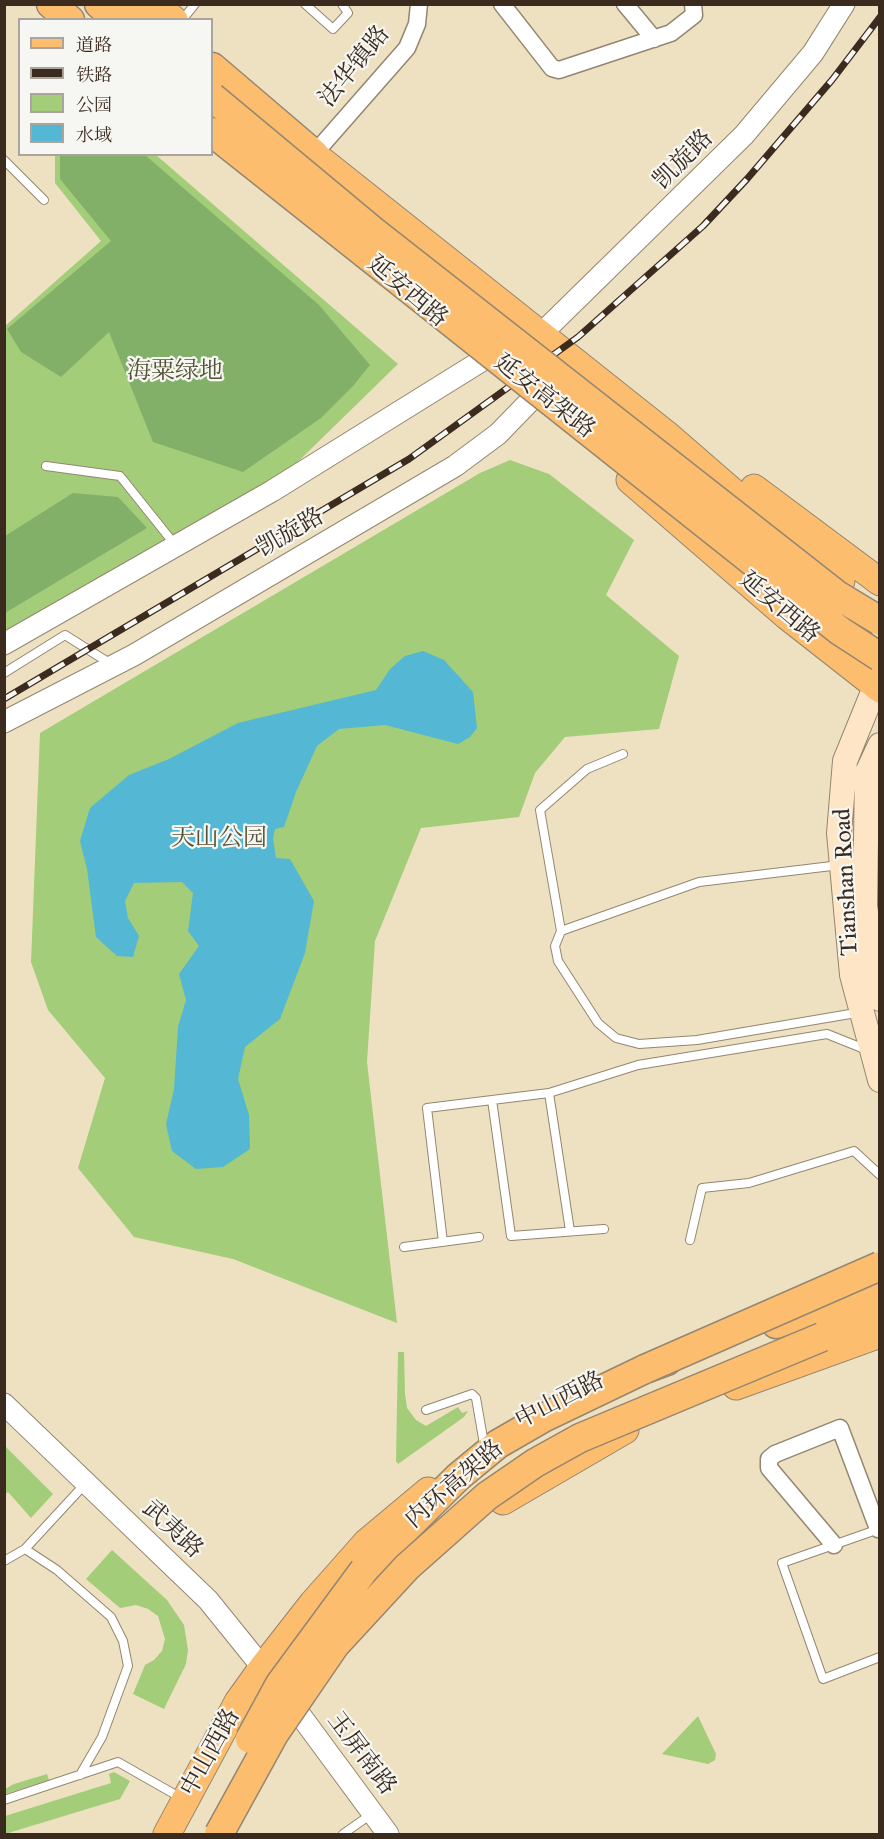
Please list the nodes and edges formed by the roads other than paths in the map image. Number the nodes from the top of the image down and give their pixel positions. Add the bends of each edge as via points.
1 (37, 4) edge
2 (51, 4) edge
3 (99, 4) edge
4 (114, 4) edge
5 (134, 4) edge
6 (156, 4) edge
7 (195, 4) edge
8 (305, 4) edge
9 (342, 4) edge
10 (419, 4) edge
11 (502, 4) edge
12 (625, 4) edge
13 (693, 4) edge
14 (844, 4) edge
15 (54, 18) edge
16 (68, 18) edge
17 (115, 18) edge
18 (132, 18) edge
19 (150, 18) edge
20 (172, 18) edge
21 (184, 18) edge
22 (654, 39) junction
23 (213, 57) edge
24 (213, 68) edge
25 (213, 78) edge
26 (213, 98) edge
27 (213, 136) edge
28 (213, 136) edge
29 (314, 154) junction
30 (4, 160) edge
31 (44, 200) dead end
32 (377, 203) junction
33 (346, 241) junction
34 (540, 335) junction
35 (486, 358) junction
36 (532, 399) junction
37 (666, 434) junction
38 (598, 453) junction
39 (46, 466) dead end
40 (176, 546) junction
41 (879, 582) edge
42 (879, 612) edge
43 (879, 621) edge
44 (840, 631) junction
45 (4, 644) edge
46 (879, 657) edge
47 (113, 665) junction
48 (4, 673) edge
49 (878, 680) edge
50 (4, 722) edge
51 (879, 745) edge
52 (623, 754) dead end
53 (841, 865) junction
54 (561, 931) junction
55 (879, 999) edge
56 (850, 1014) dead end
57 (873, 1054) junction
58 (879, 1080) edge
59 (549, 1094) junction
60 (492, 1100) junction
61 (879, 1175) edge
62 (604, 1229) dead end
63 (570, 1231) junction
64 (478, 1237) dead end
65 (690, 1240) dead end
66 (443, 1242) junction
67 (404, 1247) dead end
68 (879, 1266) edge
69 (879, 1274) edge
70 (879, 1288) edge
71 (879, 1311) edge
72 (879, 1322) edge
73 (879, 1334) edge
74 (822, 1337) junction
75 (645, 1369) junction
76 (4, 1404) edge
77 (426, 1410) dead end
78 (484, 1444) junction
79 (85, 1484) junction
80 (879, 1529) edge
81 (834, 1545) junction
82 (25, 1549) junction
83 (4, 1561) edge
84 (879, 1657) edge
85 (263, 1667) junction
86 (292, 1704) junction
87 (80, 1775) junction
88 (4, 1800) edge
89 (185, 1800) junction
90 (373, 1813) junction
91 (167, 1834) edge
92 (200, 1834) edge
93 (219, 1834) edge
94 (229, 1834) edge
95 (343, 1834) edge
96 (388, 1834) edge

1 - 15 main road
2 - 16 highway
3 - 17 highway
4 - 18 main road
5 - 19 highway
6 - 20 main road
7 - 21 lane
8 - 9 lane via 333,29 348,13
10 - 29 street, 法华镇路 via 417,24 407,48
11 - 22 street via 552,68 559,70
12 - 22 street
13 - 22 street via 694,15 671,33
14 - 34 street, 凯旋路 via 813,52 744,135
23 - 29 main road, 延安西路
24 - 29 highway
25 - 29 main road, 延安西路
26 - 43 highway, 延安高架路, bridge via 420,267 837,595
27 - 33 main road, 延安西路
28 - 44 highway, 延安高架路, bridge
29 - 32 main road, 延安西路
30 - 31 lane
32 - 33 main road
32 - 34 main road, 延安西路
33 - 35 main road, 延安西路
34 - 35 street, 凯旋路
34 - 36 street
34 - 37 main road, 延安西路
35 - 36 main road, 延安西路
35 - 40 street, 凯旋路
36 - 38 main road, 延安西路
36 - 47 street, 凯旋路 via 498,434 455,466
37 - 41 main road, 延安西路 via 735,475
37 - 42 main road, 延安西路
38 - 46 main road, 延安西路 via 653,483
38 - 49 main road, 延安西路 via 787,616
39 - 40 lane via 120,476
40 - 45 street, 凯旋路
44 - 46 highway, 延安高架路, bridge
44 - 49 highway, bridge
47 - 48 lane via 65,635
47 - 50 street, 凯旋路
49 - 53 main road, Tianshan Road via 845,761 839,833
51 - 55 main road via 867,773 865,906
52 - 54 lane via 586,769 540,810
53 - 54 lane via 699,882
53 - 57 main road, Tianshan Road via 852,975
54 - 56 lane via 555,946 558,961 598,1023 616,1038 639,1044 697,1040
57 - 58 main road, Tianshan Road
57 - 59 lane via 827,1034 638,1065
59 - 60 lane
59 - 63 lane
60 - 63 lane via 512,1236
60 - 66 lane via 427,1108
61 - 65 lane via 854,1151 749,1183 702,1188
62 - 63 lane
64 - 66 lane
66 - 67 lane
68 - 75 highway, bridge
69 - 78 main road, 中山西路 via 629,1367 543,1404
70 - 75 highway, 内环高架路, bridge
71 - 74 highway, 内环高架路
72 - 74 highway
73 - 86 main road, 中山西路 via 654,1414 534,1481 470,1522 408,1574 343,1642
74 - 93 highway, 内环高架路, bridge via 579,1438 487,1496 408,1568 335,1645 274,1734
75 - 92 highway, 内环高架路, bridge via 498,1444 458,1477 364,1569 280,1684
76 - 79 street, 武夷路
77 - 78 lane via 472,1394
78 - 85 main road, 中山西路 via 367,1542
79 - 82 lane
79 - 85 street, 武夷路 via 208,1600
80 - 81 lane
80 - 81 street via 840,1428 775,1454 769,1468
81 - 84 lane via 782,1563 823,1679
82 - 83 lane
82 - 87 lane via 57,1570 111,1617 123,1641 128,1666 102,1737
85 - 86 street, 武夷路
85 - 89 main road, 中山西路 via 238,1702
86 - 90 street, 玉屏南路
86 - 94 main road, 中山西路
87 - 88 lane
87 - 89 lane via 118,1762
89 - 91 main road, 中山西路
90 - 95 lane
90 - 96 street, 玉屏南路

